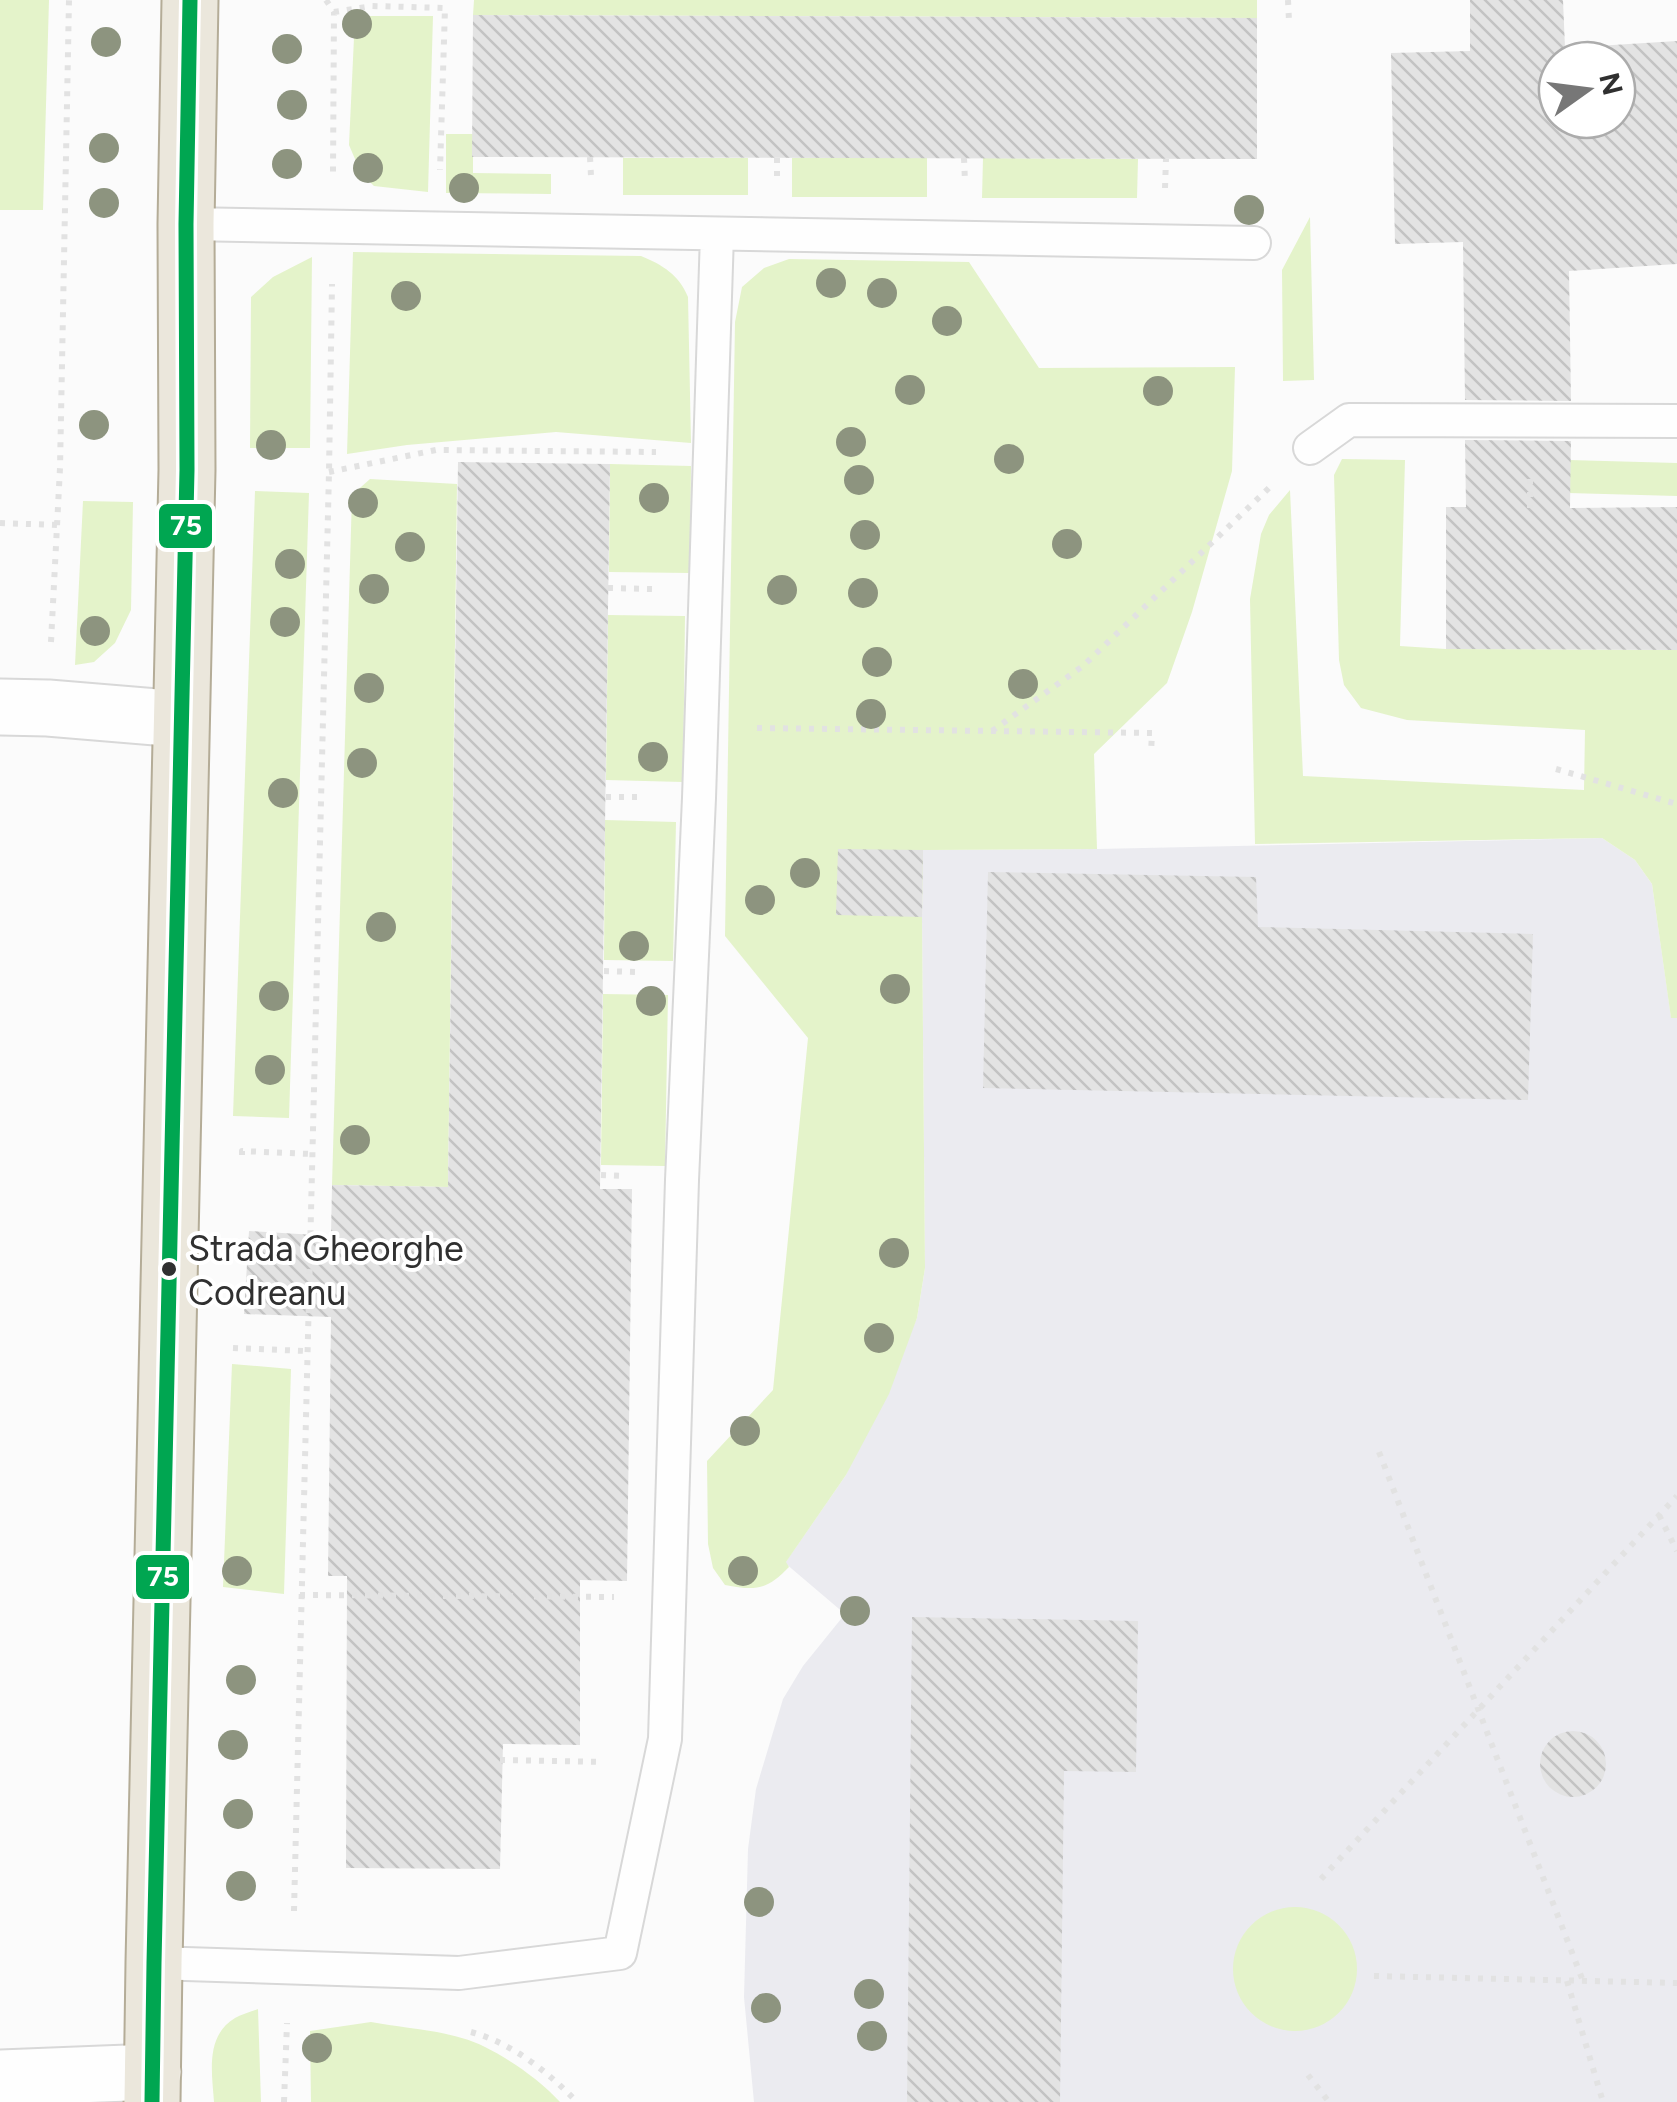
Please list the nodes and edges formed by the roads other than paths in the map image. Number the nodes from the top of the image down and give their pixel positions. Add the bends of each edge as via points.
1 (190, 0) edge
2 (186, 224) junction
3 (717, 234) junction
4 (1254, 243) dead end
5 (1677, 422) edge
6 (1310, 448) road end
7 (24, 707) edge
8 (180, 719) junction
9 (154, 1963) junction
10 (0, 2078) edge
11 (153, 2087) edge

1 - 2 main road
2 - 3 lane
2 - 8 main road
3 - 4 lane
3 - 9 lane via 665,1740 620,1953 459,1974
5 - 6 lane via 1349,420
7 - 8 street
8 - 9 main road
9 - 11 main road
10 - 11 street

